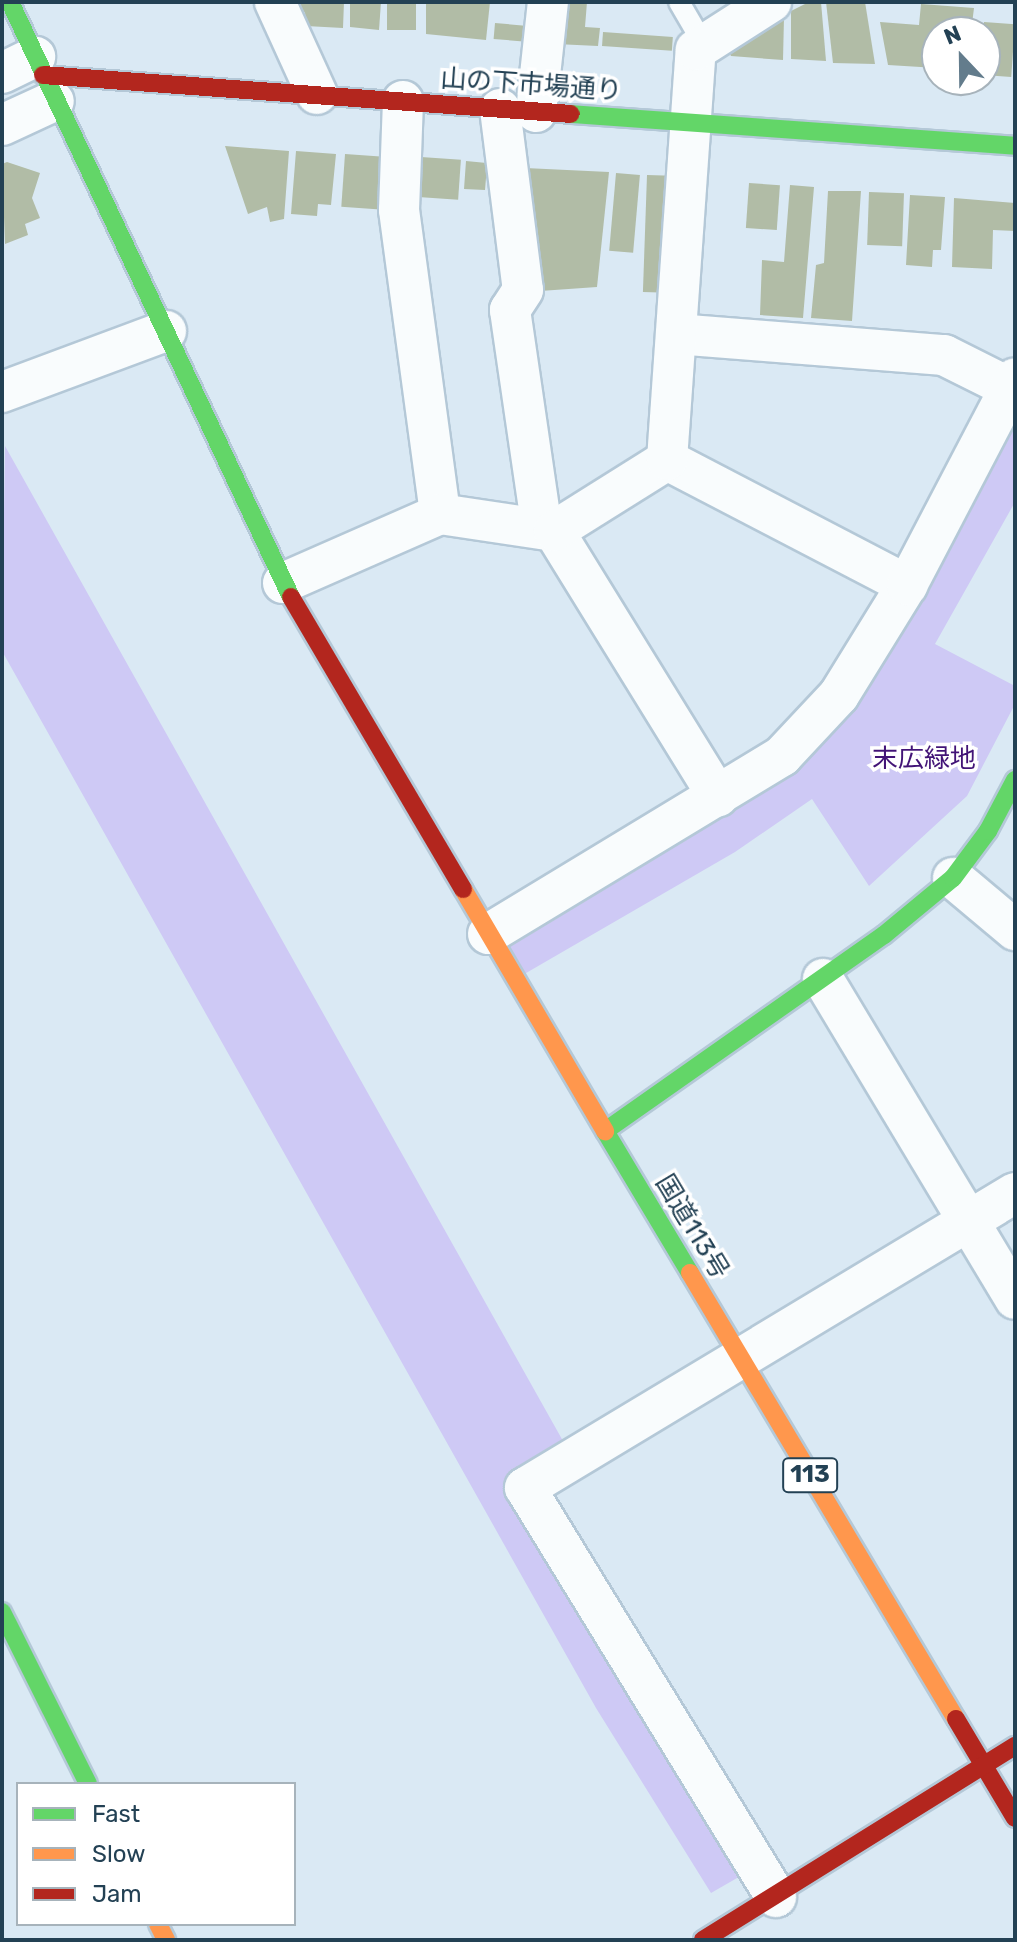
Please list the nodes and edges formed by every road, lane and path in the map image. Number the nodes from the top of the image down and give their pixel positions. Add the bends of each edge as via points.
1 (10, 2) edge
2 (275, 2) edge
3 (548, 2) edge
4 (679, 2) edge
5 (771, 2) edge
6 (704, 45) junction
7 (34, 76) edge
8 (317, 94) junction
9 (403, 101) junction
10 (518, 110) junction
11 (691, 124) junction
12 (2, 125) edge
13 (1015, 146) edge
14 (166, 331) junction
15 (676, 334) junction
16 (1013, 383) edge
17 (2, 392) edge
18 (667, 460) junction
19 (440, 514) junction
20 (548, 530) junction
21 (283, 583) junction
22 (907, 585) junction
23 (1015, 780) edge
24 (718, 797) junction
25 (953, 878) junction
26 (1015, 930) edge
27 (488, 934) junction
28 (823, 979) junction
29 (605, 1131) junction
30 (1015, 1193) edge
31 (968, 1221) junction
32 (1015, 1299) edge
33 (742, 1361) junction
34 (2, 1612) edge
35 (1015, 1746) edge
36 (984, 1766) junction
37 (87, 1782) edge
38 (1015, 1818) edge
39 (776, 1897) junction
40 (703, 1940) edge

1 - 7 main road, 国道113号
2 - 8 street
3 - 10 street
4 - 6 lane
5 - 6 street
6 - 11 street via 696,50
7 - 8 main road, 山の下市場通り
7 - 12 street
7 - 14 main road, 国道113号
8 - 9 main road, 山の下市場通り
9 - 10 main road, 山の下市場通り
9 - 19 street via 399,210
10 - 11 main road, 山の下市場通り
10 - 20 street via 523,290 510,310
11 - 13 main road, 山の下市場通り
11 - 15 street
14 - 17 street
14 - 21 main road, 国道113号
15 - 16 street via 944,355
15 - 18 street
16 - 22 street
18 - 20 street
18 - 22 street
19 - 20 street
19 - 21 street
20 - 24 street
21 - 27 main road, 国道113号
22 - 24 street via 839,695 782,756
23 - 25 main road via 988,831
24 - 27 street
25 - 26 street
25 - 28 main road
27 - 29 main road, 国道113号
28 - 29 main road
28 - 31 street
29 - 33 main road, 国道113号 / 113
30 - 31 street
31 - 32 street
31 - 33 street
33 - 36 main road, 国道113号 / 113
33 - 39 street via 525,1488
34 - 37 main road
35 - 36 main road
36 - 38 main road, 国道113号 / 113
36 - 39 main road
39 - 40 main road

